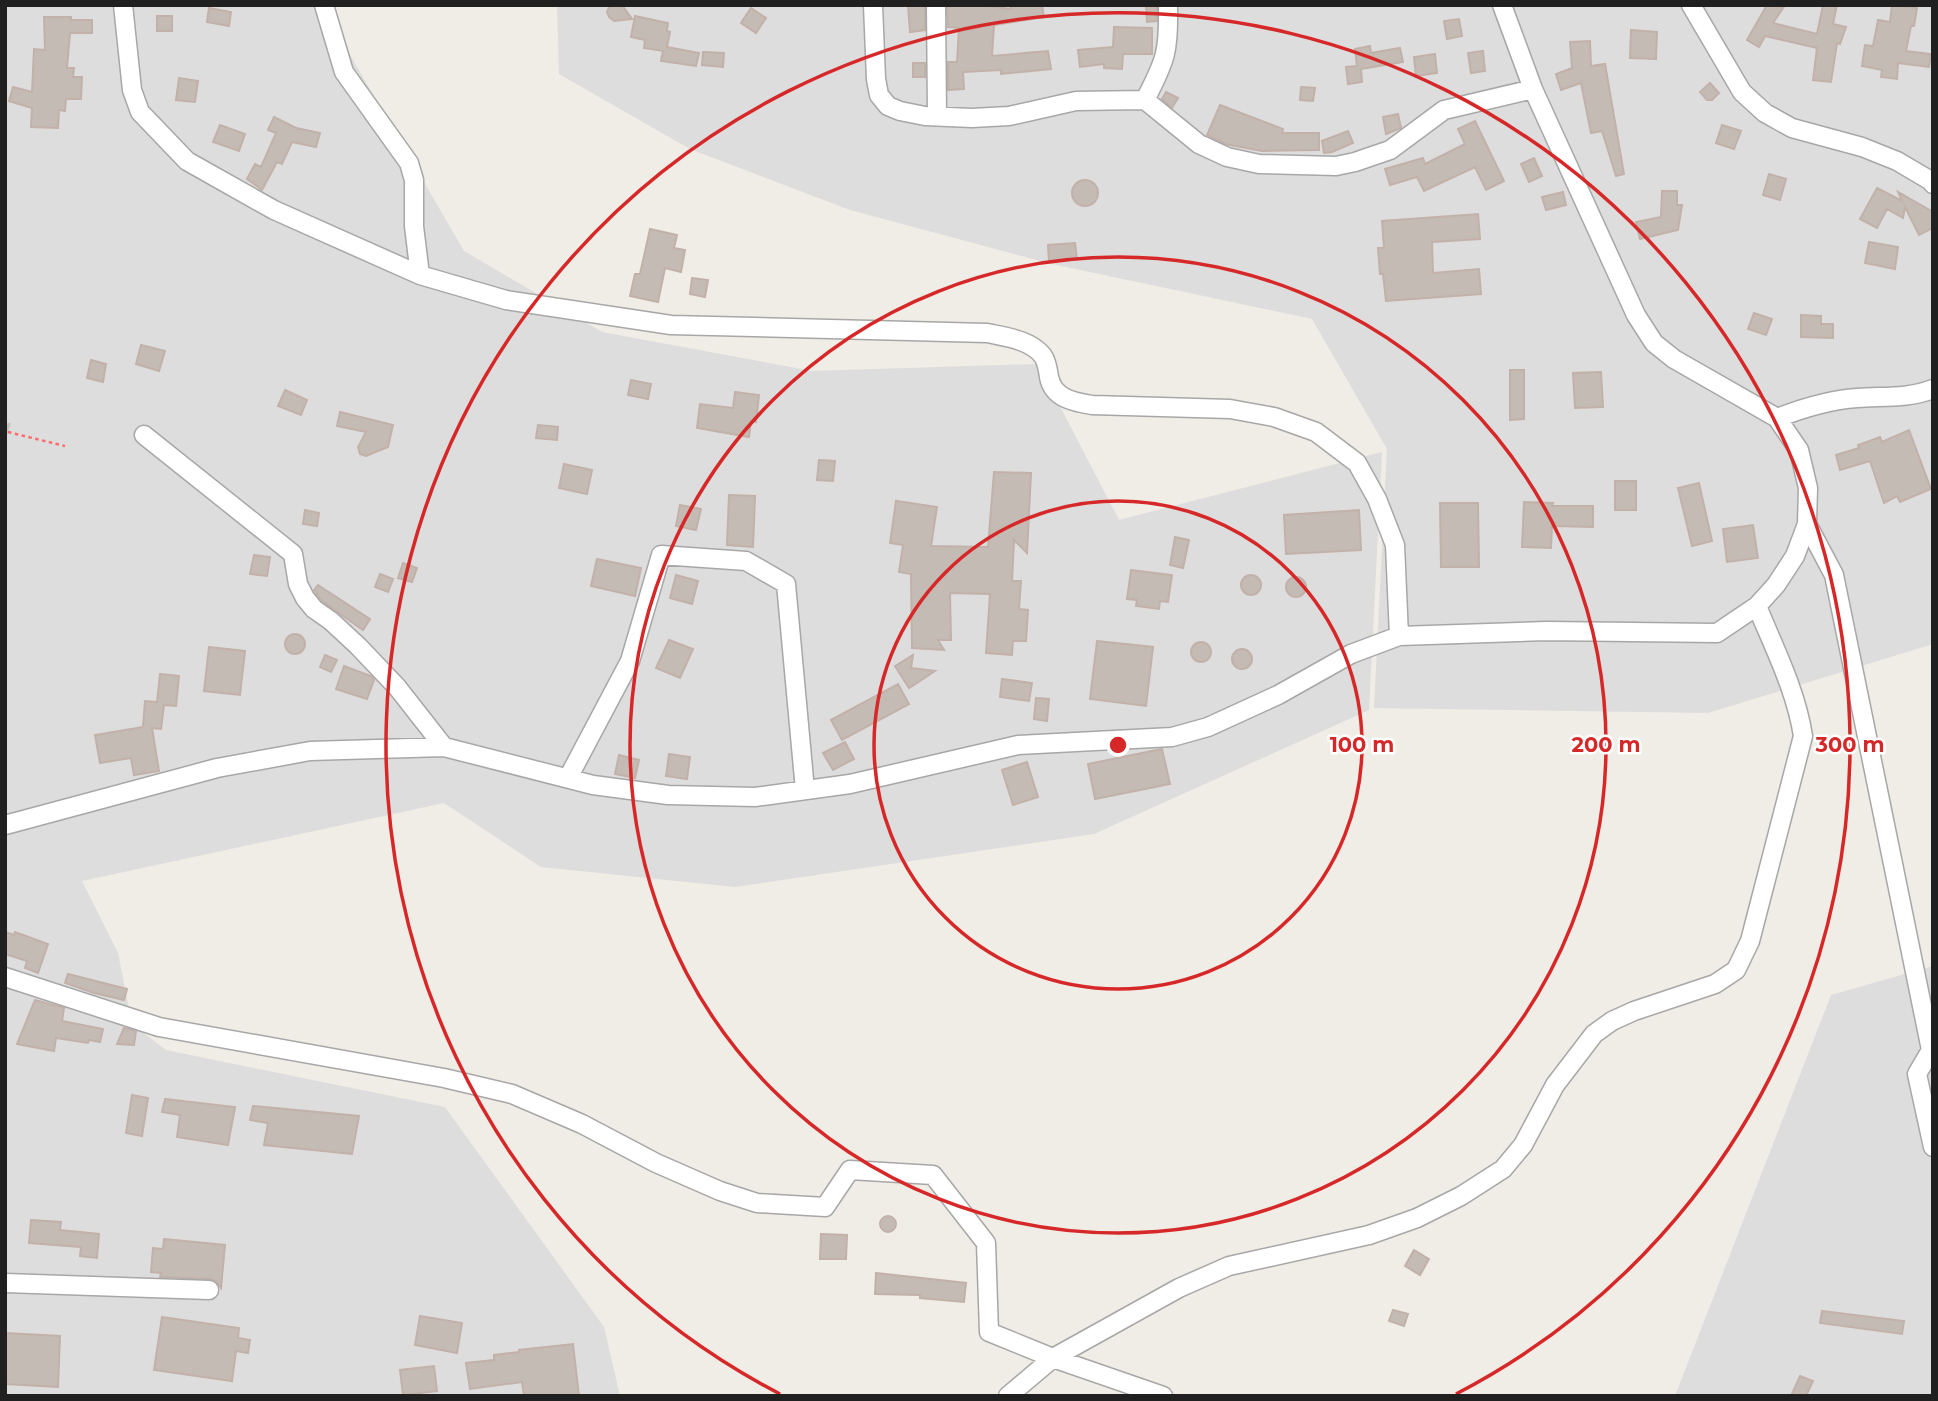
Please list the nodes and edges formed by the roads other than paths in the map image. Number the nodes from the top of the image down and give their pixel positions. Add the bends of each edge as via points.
1 (123, 5) edge
2 (324, 5) edge
3 (873, 5) edge
4 (936, 5) edge
5 (1168, 5) edge
6 (1502, 5) edge
7 (1691, 5) edge
8 (1534, 89) junction
9 (1145, 100) junction
10 (937, 116) junction
11 (1933, 184) edge
12 (420, 275) junction
13 (1933, 389) edge
14 (1777, 418) junction
15 (144, 435) dead end
16 (1807, 524) junction
17 (1757, 606) junction
18 (1399, 636) junction
19 (444, 747) junction
20 (568, 779) junction
21 (805, 790) junction
22 (5, 825) edge
23 (5, 977) edge
24 (1933, 1147) edge
25 (5, 1283) edge
26 (209, 1290) dead end
27 (1054, 1358) junction
28 (1007, 1396) edge
29 (1163, 1396) edge

1 - 12 street via 132,90 140,112 187,161 274,210
2 - 12 street via 344,72 409,163
3 - 10 street via 879,95 900,111
4 - 10 street
5 - 9 street via 1164,64
6 - 8 street
7 - 11 street via 1742,92 1765,113 1791,128 1897,161
8 - 9 street via 1444,110 1390,150 1336,166 1258,164 1227,157 1199,144
8 - 14 street via 1636,315 1654,342 1674,359
9 - 10 street via 1076,101 1009,116
12 - 18 street via 506,300 671,325 987,333 1030,345 1042,355 1054,390 1070,401 1230,409 1275,416 1316,432 1357,463 1395,545
13 - 14 street via 1906,397 1821,404
14 - 16 street via 1799,450 1808,488
15 - 19 street via 293,554 304,598 397,687
16 - 17 street via 1795,556
16 - 24 street via 1834,575 1931,1050 1917,1074
17 - 18 street via 1717,633 1546,631
17 - 27 street via 1791,688 1803,736 1750,941 1735,970 1715,984 1634,1011 1594,1034 1555,1085 1523,1145 1503,1169 1461,1196 1417,1218 1369,1234 1229,1266 1179,1288
18 - 21 street via 1359,650 1208,727 1172,737 1018,745
19 - 20 street
19 - 22 street via 310,751 217,768
20 - 21 street via 668,795 755,797
20 - 21 street via 630,661 661,555 746,561 786,584
23 - 27 street via 159,1027 512,1094 656,1163 757,1203 825,1207 850,1170 933,1175 986,1243 989,1332
25 - 26 street
27 - 28 street
27 - 29 street

